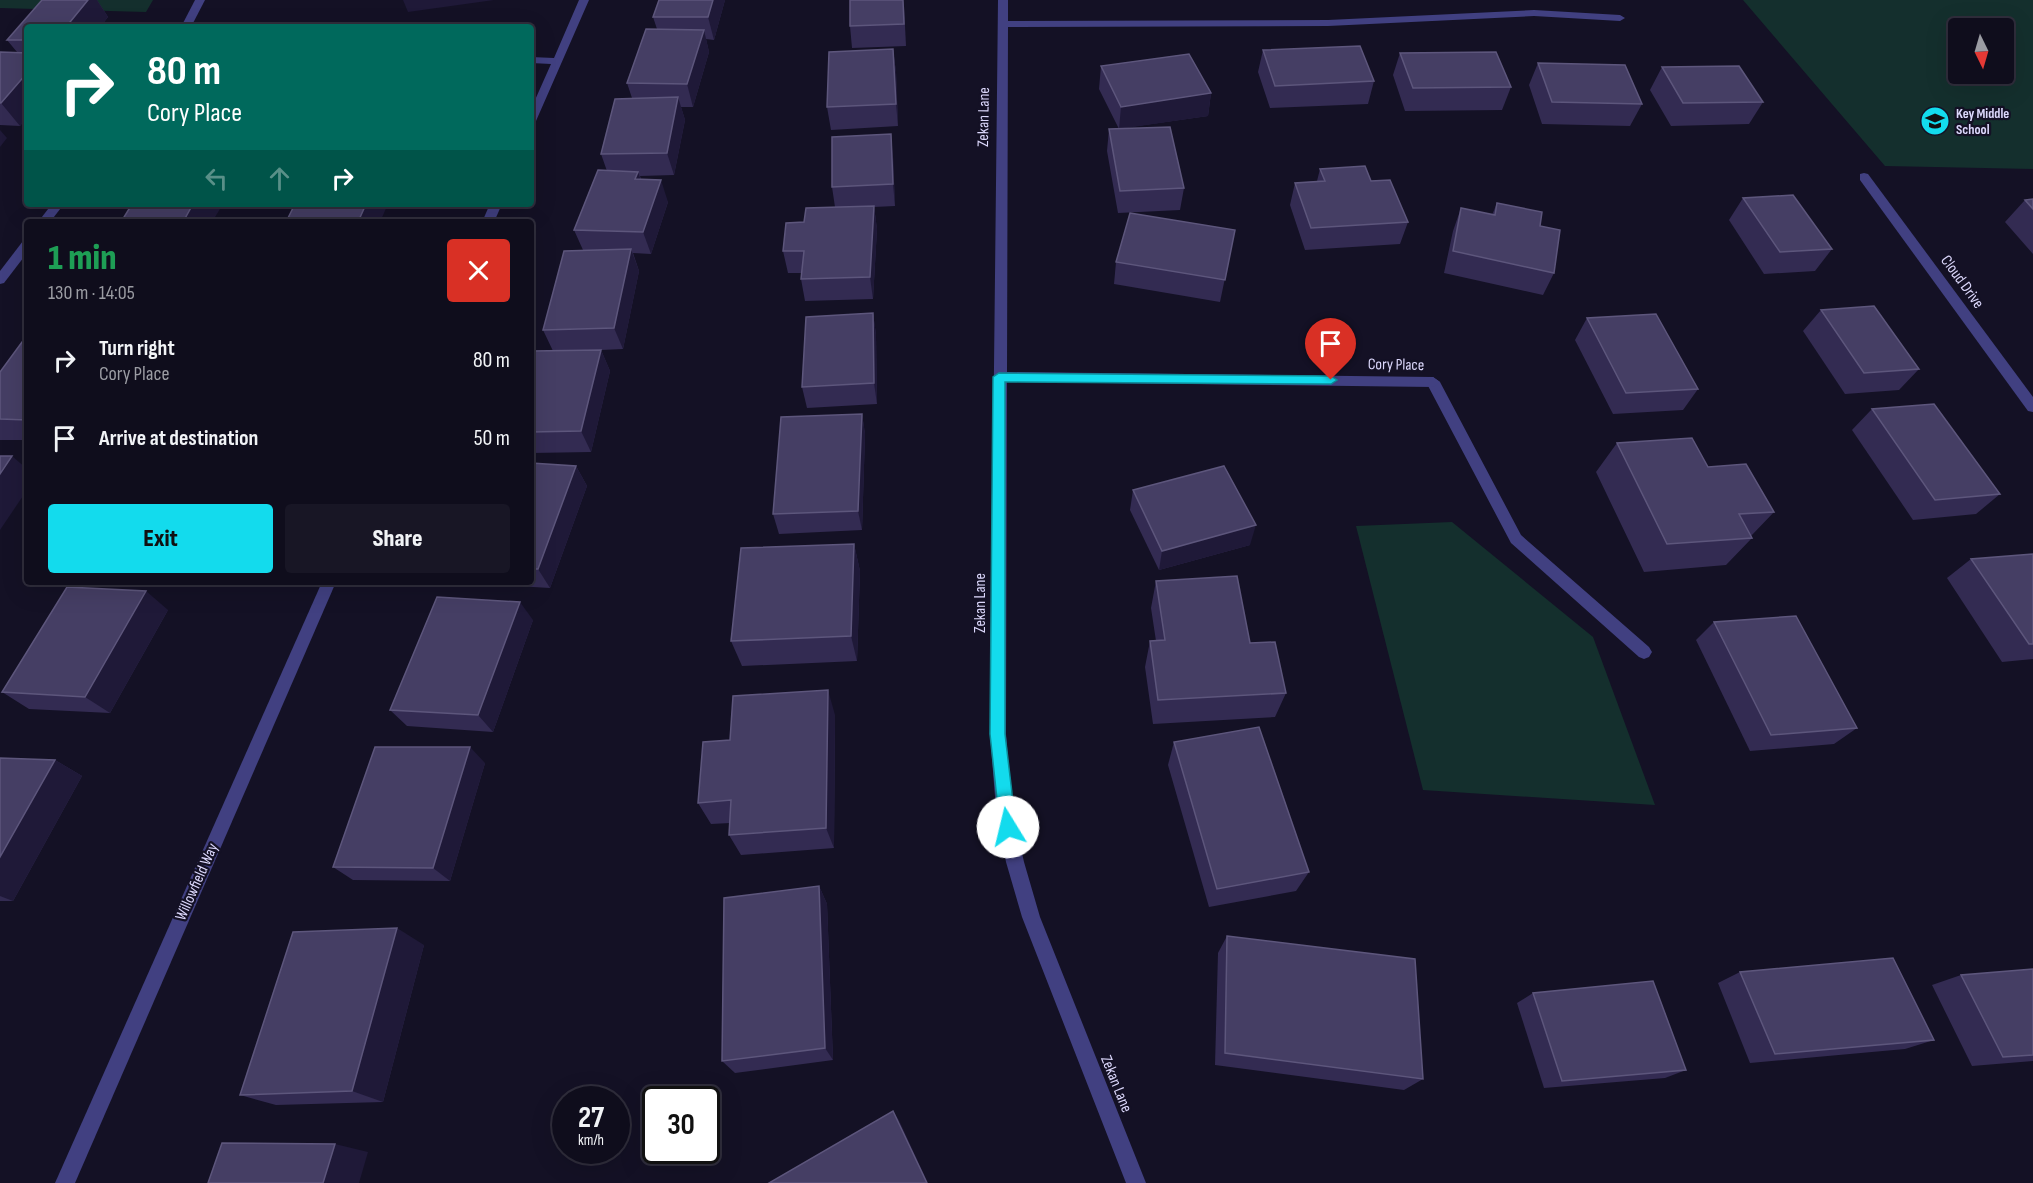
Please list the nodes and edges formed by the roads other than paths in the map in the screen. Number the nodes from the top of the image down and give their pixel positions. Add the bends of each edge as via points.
1 (200, 0) edge
2 (584, 0) edge
3 (1003, 0) edge
4 (1620, 18) dead end
5 (188, 24) edge
6 (1002, 24) junction
7 (534, 60) edge
8 (557, 61) junction
9 (534, 114) edge
10 (1864, 177) dead end
11 (56, 207) edge
12 (46, 219) edge
13 (24, 248) edge
14 (0, 280) edge
15 (999, 377) junction
16 (2033, 407) edge
17 (328, 585) edge
18 (1644, 652) dead end
19 (64, 1183) edge
20 (1136, 1183) edge

1 - 5 street
2 - 8 street
3 - 6 street, Zekan Lane
4 - 6 street via 1534,13 1328,23
6 - 15 street, Zekan Lane
7 - 8 street
8 - 9 street
10 - 16 street, Cloud Drive
11 - 12 street
13 - 14 street
15 - 18 street, Cory Place via 1433,382 1516,539
15 - 20 street, Zekan Lane via 998,734 1004,809 1031,917
17 - 19 street, Willowfield Way

